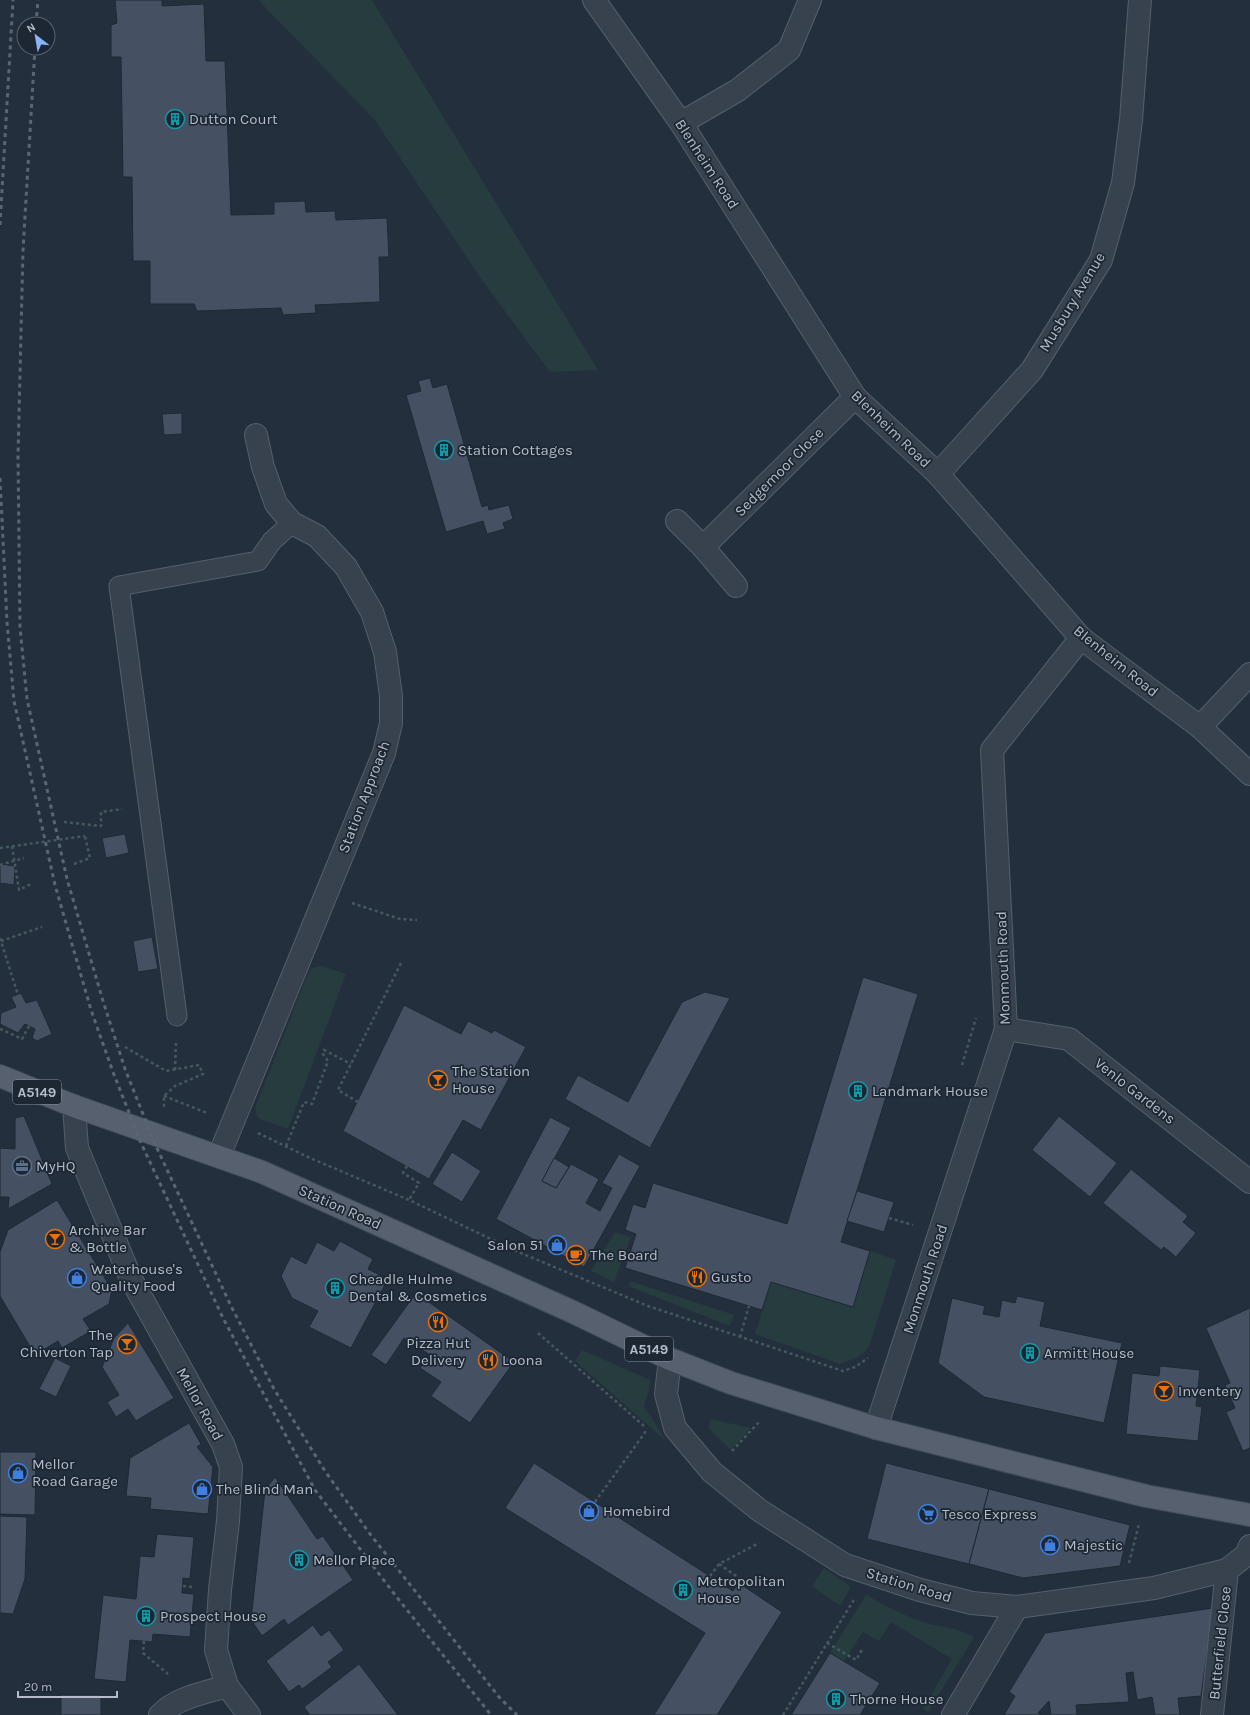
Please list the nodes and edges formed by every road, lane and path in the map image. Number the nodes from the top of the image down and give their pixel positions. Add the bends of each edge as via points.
1 (594, 0) edge
2 (810, 0) edge
3 (1140, 0) edge
4 (681, 123) junction
5 (855, 396) junction
6 (256, 435) dead end
7 (938, 474) junction
8 (677, 521) dead end
9 (292, 523) junction
10 (703, 547) junction
11 (736, 586) dead end
12 (1081, 638) junction
13 (1250, 674) edge
14 (1200, 727) junction
15 (1250, 774) edge
16 (148, 804) junction
17 (64, 822) dead end
18 (12, 846) junction
19 (0, 848) edge
20 (24, 858) dead end
21 (74, 864) dead end
22 (0, 865) edge
23 (0, 869) edge
24 (31, 884) dead end
25 (327, 894) junction
26 (417, 920) dead end
27 (42, 927) dead end
28 (0, 940) edge
29 (401, 964) dead end
30 (18, 995) dead end
31 (977, 1013) dead end
32 (178, 1016) dead end
33 (29, 1026) dead end
34 (1006, 1029) junction
35 (0, 1030) edge
36 (125, 1047) dead end
37 (351, 1064) junction
38 (962, 1066) dead end
39 (0, 1076) edge
40 (358, 1102) dead end
41 (74, 1106) junction
42 (233, 1124) junction
43 (286, 1146) junction
44 (219, 1156) junction
45 (407, 1166) dead end
46 (1250, 1182) edge
47 (408, 1200) junction
48 (889, 1218) dead end
49 (915, 1226) dead end
50 (749, 1306) dead end
51 (740, 1337) junction
52 (869, 1358) dead end
53 (670, 1359) junction
54 (876, 1428) junction
55 (648, 1429) dead end
56 (1146, 1496) junction
57 (595, 1502) dead end
58 (1250, 1515) edge
59 (778, 1522) junction
60 (1250, 1546) edge
61 (718, 1564) junction
62 (1228, 1570) junction
63 (870, 1573) junction
64 (710, 1576) dead end
65 (747, 1588) dead end
66 (1121, 1592) junction
67 (1017, 1607) junction
68 (144, 1641) dead end
69 (827, 1643) junction
70 (863, 1648) dead end
71 (227, 1686) junction
72 (194, 1697) junction
73 (160, 1715) edge
74 (249, 1715) edge
75 (783, 1715) edge
76 (953, 1715) edge
77 (1212, 1715) edge

1 - 4 street, Blenheim Road
2 - 4 street via 789,50 738,90
3 - 7 street, Musbury Avenue via 1131,120 1123,183 1101,260 1032,370
4 - 5 street, Blenheim Road
5 - 7 street, Blenheim Road
5 - 10 street, Sedgemoor Close
6 - 9 street, Station Approach via 262,468 276,504
7 - 12 street, Blenheim Road
8 - 10 street
9 - 16 lane via 272,541 258,561 119,586
9 - 25 street, Station Approach via 317,536 346,567 372,612 385,652 391,696 391,723 384,754
10 - 11 street
12 - 14 street, Blenheim Road
12 - 34 street, Monmouth Road via 992,750
13 - 14 street
14 - 15 street, Blenheim Road
16 - 17 path via 101,812 101,826
16 - 32 lane
18 - 19 path, bridge
18 - 21 path, bridge via 85,836 90,858
18 - 24 path via 19,890
20 - 22 path
22 - 23 path
25 - 26 path via 400,919
25 - 42 street, Station Approach
27 - 28 path
28 - 30 path
29 - 37 path
31 - 38 path
33 - 35 path via 22,1039
34 - 46 street, Venlo Gardens via 1069,1039
34 - 54 street, Monmouth Road
36 - 42 path via 166,1071 199,1065 203,1074 175,1086 164,1096
37 - 40 path via 338,1090
37 - 43 path via 324,1050 323,1054 328,1061 312,1104 304,1102
39 - 41 main road, Station Road / A5149
41 - 44 main road, Station Road / A5149
41 - 71 street, Mellor Road via 77,1148 131,1279 223,1444 230,1467 228,1521 216,1650
42 - 43 path
42 - 44 street, Station Approach
43 - 47 path
44 - 53 main road, Station Road / A5149 via 262,1172 573,1312
45 - 47 path via 403,1173 419,1182
47 - 51 path via 516,1251 648,1306
48 - 49 path
50 - 51 path
51 - 52 path via 843,1371
53 - 54 main road, Station Road / A5149 via 731,1383
53 - 59 street, Station Road via 666,1394 675,1428 712,1472
54 - 56 main road, Station Road / A5149
55 - 57 path
56 - 58 main road, Station Road / A5149
56 - 66 path
59 - 61 path via 765,1540
59 - 63 street, Station Road via 845,1565
60 - 62 street, Station Road via 1246,1555
61 - 64 path
61 - 65 path via 749,1585
62 - 66 street, Station Road via 1154,1588
62 - 77 street, Butterfield Close
63 - 67 street, Station Road via 920,1590 972,1603
63 - 69 path
66 - 67 street, Station Road
67 - 76 street
68 - 72 path via 143,1653
69 - 70 path via 856,1660
69 - 75 path
71 - 72 street
71 - 74 street, Mellor Road
72 - 73 street via 169,1706

